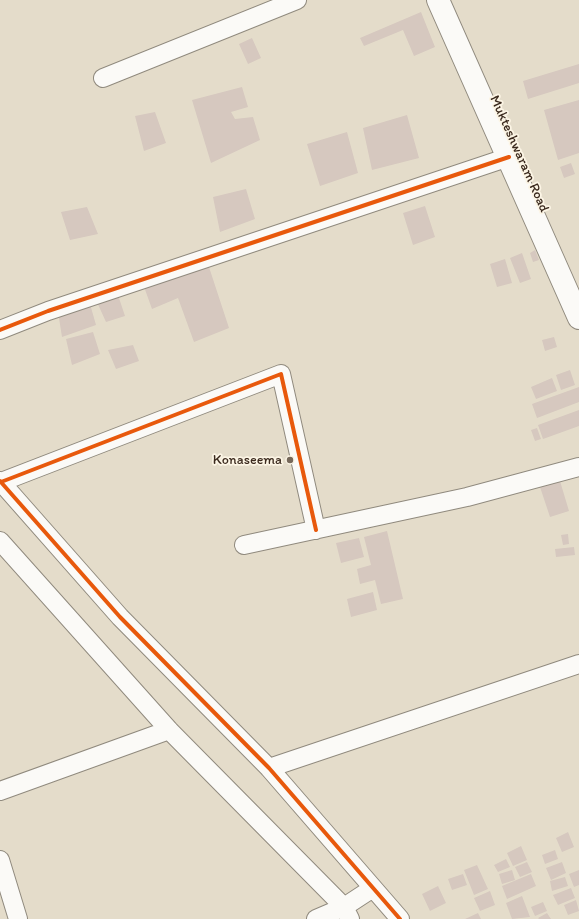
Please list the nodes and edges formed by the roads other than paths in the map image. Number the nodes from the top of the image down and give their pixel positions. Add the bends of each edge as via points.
1 (297, 0) edge
2 (438, 0) edge
3 (103, 78) dead end
4 (509, 157) junction
5 (579, 318) edge
6 (0, 330) edge
7 (579, 467) edge
8 (0, 481) edge
9 (316, 530) junction
10 (0, 541) edge
11 (244, 545) dead end
12 (579, 664) edge
13 (169, 730) junction
14 (269, 768) junction
15 (0, 791) edge
16 (0, 860) edge
17 (373, 888) junction
18 (347, 913) edge
19 (18, 919) edge
20 (316, 919) edge
21 (400, 919) edge

1 - 3 street
2 - 4 main road, Mukteshwaram Road
4 - 5 main road, Mukteshwaram Road
4 - 6 street via 48,311
7 - 9 street via 467,497
8 - 9 street via 281,374
8 - 14 street via 120,618
9 - 11 street
10 - 13 street
12 - 14 street
13 - 15 street
13 - 18 street
14 - 17 street
16 - 19 street
17 - 18 street
17 - 21 street
18 - 20 street

